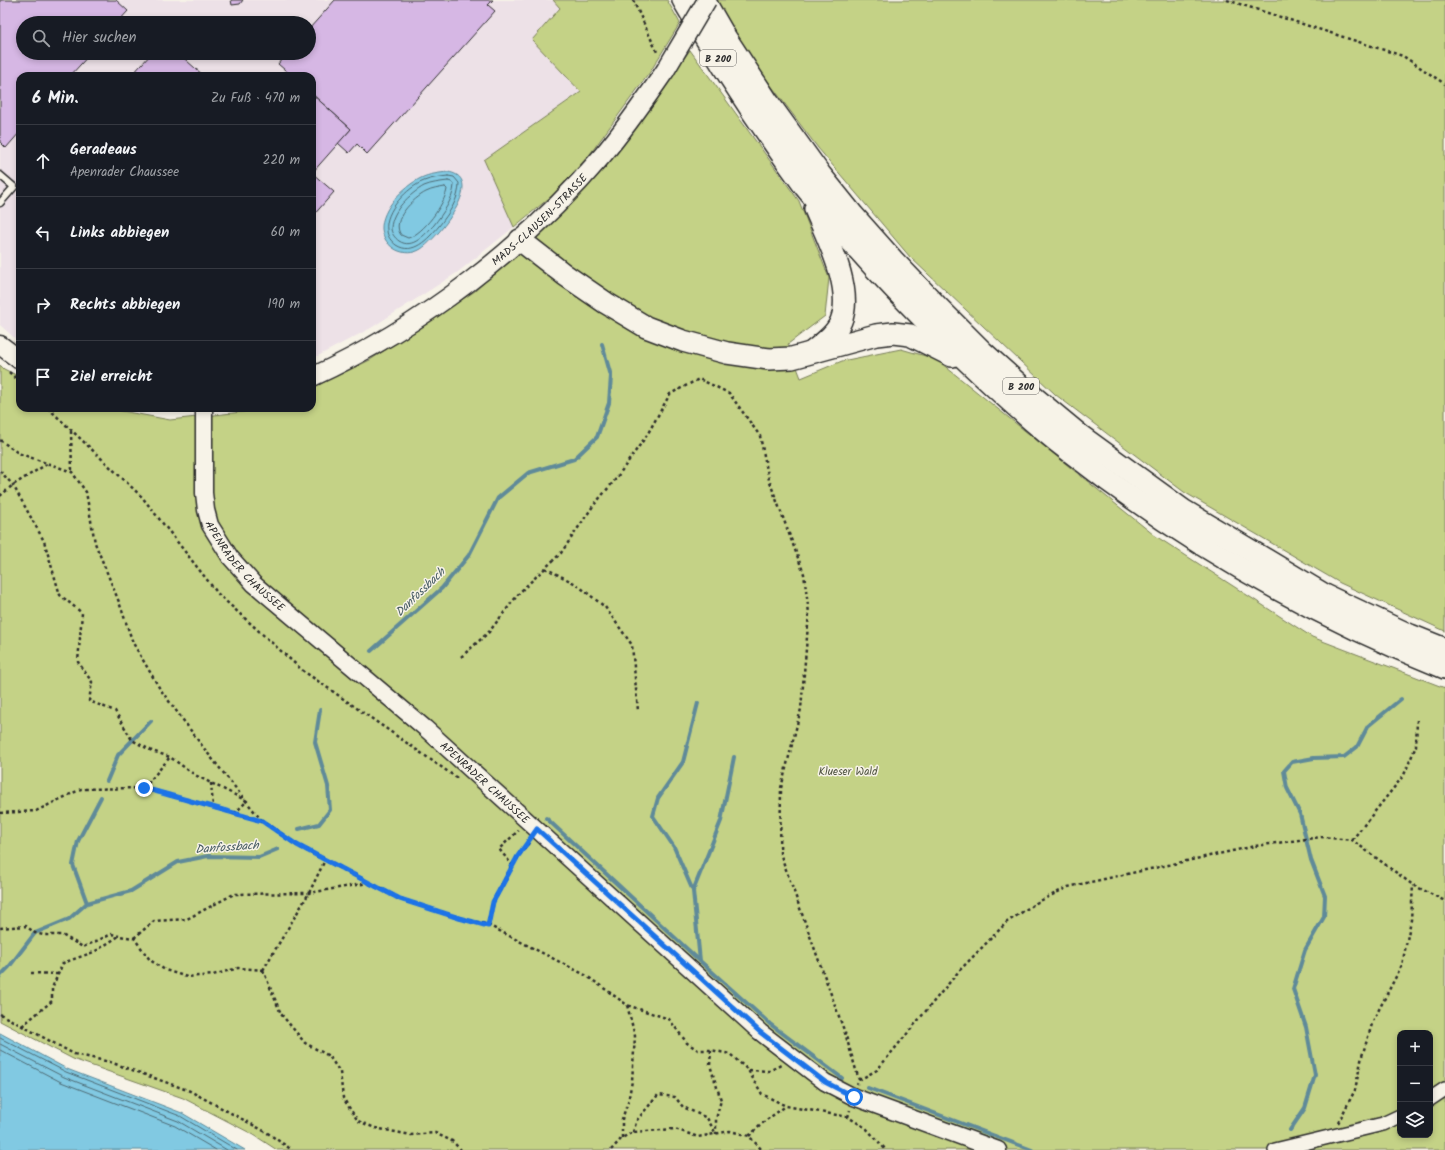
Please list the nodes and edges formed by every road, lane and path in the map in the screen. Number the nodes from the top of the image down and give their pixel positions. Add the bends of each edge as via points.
1 (633, 0) edge
2 (683, 0) edge
3 (706, 0) edge
4 (1227, 0) edge
5 (657, 52) dead end
6 (1445, 84) edge
7 (0, 175) edge
8 (806, 188) junction
9 (0, 203) edge
10 (520, 240) junction
11 (0, 345) edge
12 (810, 354) junction
13 (16, 357) edge
14 (970, 365) junction
15 (316, 375) edge
16 (204, 412) edge
17 (71, 430) dead end
18 (0, 440) edge
19 (47, 464) junction
20 (0, 471) edge
21 (72, 472) junction
22 (13, 485) junction
23 (0, 496) edge
24 (545, 568) junction
25 (1445, 649) edge
26 (461, 657) dead end
27 (1445, 668) edge
28 (638, 711) dead end
29 (1417, 720) dead end
30 (170, 757) junction
31 (211, 784) junction
32 (144, 788) junction
33 (247, 801) junction
34 (213, 806) junction
35 (0, 813) edge
36 (235, 813) junction
37 (262, 821) junction
38 (537, 829) junction
39 (519, 830) dead end
40 (1352, 840) junction
41 (325, 860) junction
42 (513, 866) junction
43 (369, 883) junction
44 (1413, 885) junction
45 (309, 894) junction
46 (1445, 901) edge
47 (488, 926) junction
48 (0, 928) edge
49 (119, 936) junction
50 (134, 938) junction
51 (263, 970) junction
52 (31, 973) dead end
53 (58, 974) junction
54 (627, 1005) junction
55 (0, 1014) edge
56 (22, 1026) junction
57 (711, 1050) junction
58 (783, 1064) dead end
59 (748, 1070) junction
60 (1445, 1089) edge
61 (1433, 1097) edge
62 (786, 1106) junction
63 (851, 1108) dead end
64 (848, 1117) junction
65 (1397, 1117) edge
66 (632, 1132) junction
67 (716, 1134) junction
68 (749, 1136) junction
69 (1331, 1137) junction
70 (622, 1138) junction
71 (292, 1150) edge
72 (461, 1150) edge
73 (611, 1150) edge
74 (762, 1150) edge
75 (886, 1150) edge
76 (998, 1150) edge
77 (1275, 1150) edge

1 - 5 path
2 - 8 highway, B 200 via 710,47
3 - 10 main road, MADS-CLAUSEN-STRASSE, bridge via 665,71 631,120 602,157
3 - 25 highway, B 200 via 726,38 768,102 853,215 938,307 1023,388 1081,436 1182,510 1325,594
4 - 6 path via 1403,56
7 - 9 lane via 14,187
8 - 12 highway via 844,284 841,321 829,338
8 - 14 highway, B 200 via 879,273
10 - 12 highway via 564,275 646,327 726,353 769,359
10 - 15 main road, MADS-CLAUSEN-STRASSE via 453,295 363,351
11 - 13 main road
12 - 14 highway via 876,335 893,333 910,335
14 - 27 highway, B 200 via 1069,451 1184,533 1316,610 1403,652
16 - 38 street, APENRADER CHAUSSEE via 203,464 206,510 210,525 230,557 254,584 425,728
17 - 21 path
18 - 19 path via 18,454
19 - 21 path
19 - 22 path
20 - 22 path
21 - 33 path via 86,492 95,543 133,643 160,690
22 - 23 path
22 - 30 path via 44,541 60,594 82,613 78,662 92,682 89,701 115,711 132,740
24 - 26 path via 520,592 489,632
24 - 28 path via 576,584 605,607 632,645
24 - 40 path via 561,553 647,435 670,394 699,379 729,393 760,436 769,480 804,574 809,613 801,709 781,788 780,853 845,1033 859,1080 877,1070 960,971 1007,922 1036,903 1068,887 1290,840 1321,836
29 - 40 path via 1416,746 1404,774
30 - 31 path
30 - 32 path
31 - 33 path
31 - 34 path
32 - 34 path
32 - 35 path via 81,789 36,811
33 - 36 path
33 - 37 path
34 - 36 path
36 - 37 path
37 - 41 path
38 - 42 path
38 - 76 street, APENRADER CHAUSSEE via 760,1032 825,1082 854,1097
39 - 42 path via 499,849
40 - 44 path
41 - 43 path
41 - 45 path
42 - 47 path via 493,902
43 - 45 path
43 - 47 path via 400,899
44 - 46 path
44 - 69 path via 1411,920 1402,965 1373,1021 1355,1090
45 - 50 path via 234,894 187,919 154,921
45 - 51 path
47 - 54 path via 586,976
48 - 49 path via 26,926 43,935 62,934 83,947 112,934
49 - 50 path
49 - 53 path via 94,952 63,962
50 - 51 path via 150,960 165,970 187,977 213,975 238,968
51 - 72 path via 281,1014 305,1043 329,1056 340,1072 343,1098 358,1121 375,1128 411,1135 435,1133 452,1141
52 - 53 path
53 - 56 path via 52,988 52,1001
54 - 57 path via 669,1019 687,1042 698,1050
54 - 70 path via 635,1036 632,1081 622,1119
55 - 56 path
56 - 71 path via 74,1054 110,1062 190,1091 266,1132
57 - 59 path via 730,1054
57 - 67 path via 710,1065 721,1100 716,1119
58 - 59 path via 769,1071
59 - 62 path via 762,1094
60 - 61 street
62 - 64 path
62 - 68 path
63 - 64 path
64 - 75 path via 866,1128
65 - 69 street via 1383,1124
66 - 67 path via 675,1129 698,1138
66 - 67 path via 637,1120 658,1095 675,1097 683,1107 707,1118
66 - 70 path
67 - 68 path via 730,1131
68 - 74 path
69 - 77 street
70 - 73 path

